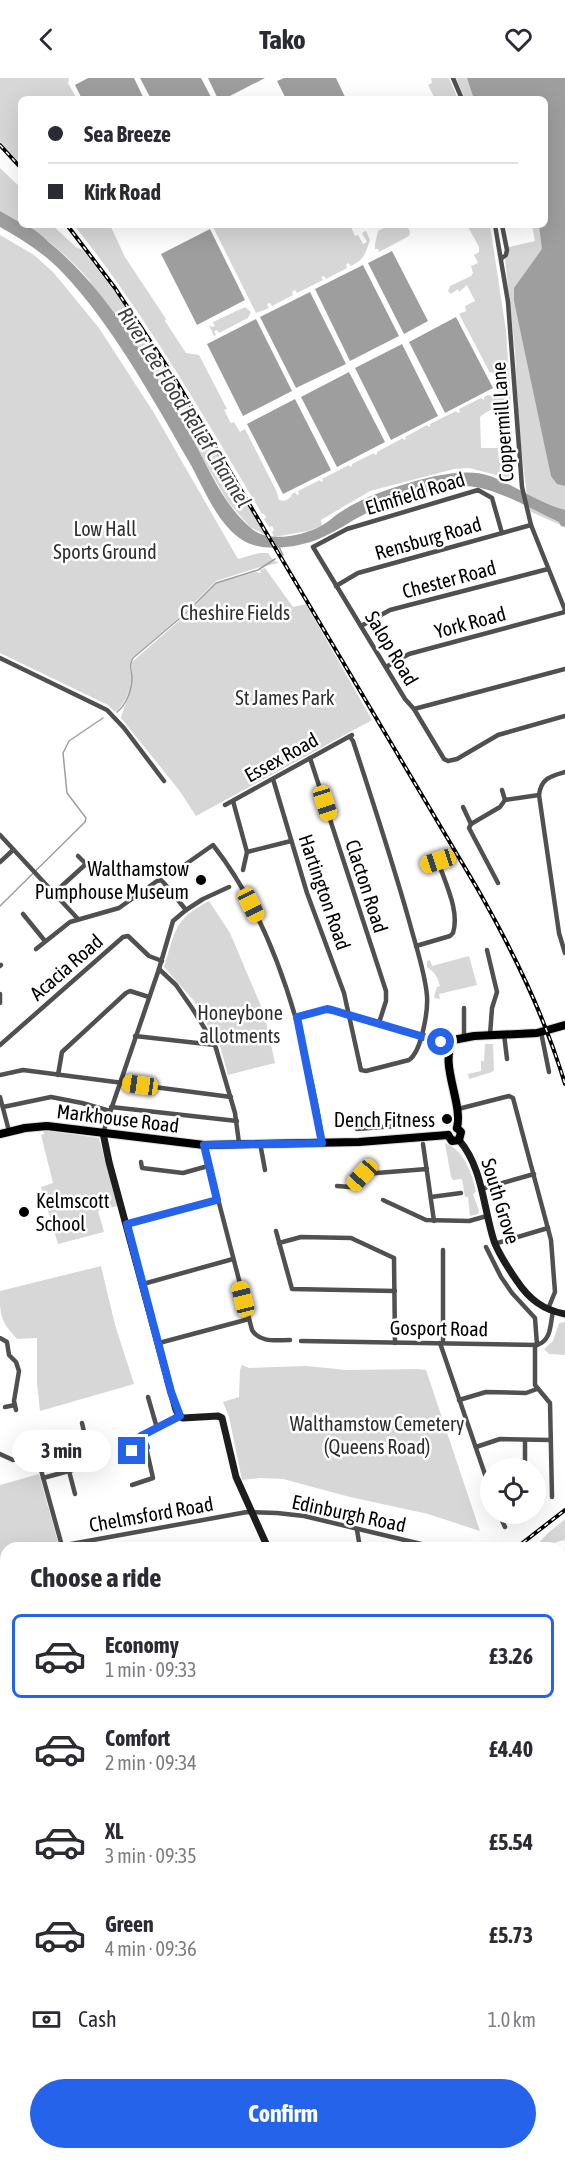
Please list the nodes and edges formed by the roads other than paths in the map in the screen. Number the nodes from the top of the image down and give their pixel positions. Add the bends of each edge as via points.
1 (453, 78) edge
2 (461, 96) edge
3 (496, 228) edge
4 (503, 228) edge
5 (502, 258) junction
6 (531, 525) junction
7 (502, 533) junction
8 (313, 547) joint
9 (548, 569) junction
10 (336, 586) junction
11 (565, 611) edge
12 (361, 626) junction
13 (0, 658) edge
14 (386, 667) junction
15 (565, 669) edge
16 (414, 710) junction
17 (565, 716) edge
18 (310, 758) junction
19 (565, 772) edge
20 (273, 779) junction
21 (164, 782) dead end
22 (502, 790) dead end
23 (539, 795) junction
24 (505, 800) junction
25 (232, 801) junction
26 (225, 805) dead end
27 (463, 807) dead end
28 (471, 824) junction
29 (0, 835) edge
30 (291, 841) junction
31 (14, 850) junction
32 (247, 852) junction
33 (78, 856) dead end
34 (0, 862) edge
35 (86, 864) junction
36 (427, 865) dead end
37 (94, 866) dead end
38 (243, 870) dead end
39 (176, 871) dead end
40 (498, 883) dead end
41 (229, 887) dead end
42 (54, 893) junction
43 (186, 910) junction
44 (33, 913) dead end
45 (78, 919) junction
46 (45, 942) junction
47 (416, 946) junction
48 (36, 949) dead end
49 (487, 950) dead end
50 (565, 953) edge
51 (162, 961) junction
52 (159, 969) junction
53 (0, 994) edge
54 (149, 997) junction
55 (0, 1003) edge
56 (464, 1008) dead end
57 (349, 1015) junction
58 (297, 1017) junction
59 (379, 1023) junction
60 (565, 1025) edge
61 (541, 1032) junction
62 (504, 1034) junction
63 (490, 1035) junction
64 (135, 1036) junction
65 (421, 1036) junction
66 (464, 1037) junction
67 (451, 1044) junction
68 (0, 1045) edge
69 (215, 1045) junction
70 (507, 1059) dead end
71 (549, 1072) dead end
72 (0, 1075) edge
73 (58, 1075) junction
74 (120, 1082) junction
75 (0, 1097) edge
76 (231, 1097) junction
77 (3, 1107) junction
78 (110, 1109) junction
79 (458, 1109) junction
80 (237, 1121) junction
81 (421, 1124) dead end
82 (386, 1127) junction
83 (457, 1128) junction
84 (357, 1129) dead end
85 (9, 1131) junction
86 (103, 1133) junction
87 (0, 1134) edge
88 (448, 1134) junction
89 (387, 1140) junction
90 (459, 1140) junction
91 (239, 1143) junction
92 (260, 1143) junction
93 (322, 1143) junction
94 (423, 1144) dead end
95 (204, 1145) junction
96 (141, 1162) dead end
97 (208, 1166) junction
98 (427, 1169) junction
99 (265, 1170) dead end
100 (219, 1171) dead end
101 (210, 1173) junction
102 (534, 1175) junction
103 (337, 1186) dead end
104 (481, 1189) junction
105 (461, 1193) dead end
106 (431, 1197) junction
107 (217, 1200) junction
108 (383, 1200) dead end
109 (487, 1216) junction
110 (434, 1221) junction
111 (127, 1224) junction
112 (548, 1228) junction
113 (276, 1231) dead end
114 (279, 1243) junction
115 (496, 1243) junction
116 (486, 1247) dead end
117 (443, 1250) dead end
118 (233, 1259) junction
119 (143, 1284) junction
120 (394, 1291) junction
121 (550, 1310) junction
122 (565, 1314) edge
123 (249, 1319) junction
124 (0, 1338) edge
125 (290, 1340) dead end
126 (301, 1341) dead end
127 (159, 1343) junction
128 (395, 1343) junction
129 (442, 1343) junction
130 (536, 1345) junction
131 (537, 1389) junction
132 (148, 1396) dead end
133 (459, 1400) junction
134 (5, 1407) dead end
135 (180, 1416) junction
136 (82, 1423) dead end
137 (157, 1428) junction
138 (141, 1436) junction
139 (134, 1438) dead end
140 (525, 1440) junction
141 (551, 1440) junction
142 (87, 1443) junction
143 (146, 1447) junction
144 (476, 1447) junction
145 (104, 1449) dead end
146 (46, 1450) dead end
147 (58, 1450) dead end
148 (129, 1452) dead end
149 (36, 1453) junction
150 (0, 1454) edge
151 (91, 1454) junction
152 (525, 1458) edge
153 (480, 1459) edge
154 (69, 1472) junction
155 (43, 1478) junction
156 (132, 1485) dead end
157 (75, 1494) dead end
158 (552, 1497) dead end
159 (252, 1512) junction
160 (503, 1524) edge
161 (504, 1527) dead end
162 (357, 1530) junction
163 (58, 1542) edge
164 (87, 1542) edge
165 (265, 1542) edge
166 (359, 1542) edge
167 (411, 1542) edge

1 - 2 street
3 - 5 street, Coppermill Lane
4 - 5 street via 507,250
5 - 6 street, Coppermill Lane via 521,479
6 - 7 street, Rensburg Road
6 - 9 street, Coppermill Lane
7 - 8 street, Elmfield Road via 492,498 478,490 347,529
7 - 10 street, Rensburg Road via 358,573
8 - 10 street, Salop Road
9 - 11 street, Coppermill Lane
9 - 12 street, Chester Road via 390,610
10 - 12 street, Salop Road
11 - 14 street, York Road via 409,654
12 - 14 street, Salop Road
13 - 21 street via 107,710
14 - 16 street, Salop Road
15 - 16 street
16 - 17 street, Salop Road via 448,761 506,732
18 - 20 street, Essex Road
18 - 47 street, Essex Road via 351,736
18 - 59 street, Clacton Road via 386,991
19 - 23 street via 545,779
20 - 25 street, Essex Road
20 - 30 street, Hartington Road
22 - 24 street
23 - 24 street
23 - 50 street
24 - 28 street
25 - 26 street, Essex Road
25 - 32 street
27 - 28 street
28 - 40 street
29 - 31 street
30 - 32 street
30 - 57 street, Hartington Road
31 - 34 street
31 - 42 street
32 - 38 street
33 - 35 street
35 - 37 street via 91,869
35 - 42 street
36 - 47 street via 438,861 455,927 450,936
39 - 58 street via 213,845 231,868 260,924
41 - 43 street
42 - 45 street
43 - 45 street via 161,880 119,908
43 - 51 street via 173,921
44 - 46 street via 24,916
45 - 46 street
46 - 48 street
47 - 65 street via 426,995
49 - 63 street via 497,992
51 - 52 street
51 - 68 street, Acacia Road via 149,956 125,936
52 - 54 street
52 - 69 street via 187,1000
53 - 55 street
54 - 64 street
54 - 73 street via 126,993 62,1052
56 - 66 street
57 - 58 street via 329,1009
57 - 59 street
57 - 65 street, Hartington Road via 364,1071 414,1057
58 - 93 street
59 - 65 street
60 - 61 main road
61 - 62 main road
61 - 71 street
62 - 63 main road
62 - 70 street
63 - 66 main road
64 - 69 street
64 - 74 street
65 - 67 street
66 - 67 main road
67 - 79 main road via 450,1071
69 - 76 street
72 - 73 street via 23,1070
73 - 74 street
74 - 76 street
74 - 78 street
75 - 77 street
76 - 80 street
77 - 78 street via 51,1097
77 - 85 street
78 - 80 street
78 - 86 street
79 - 83 main road
79 - 102 street via 512,1096
80 - 91 street
81 - 82 street
82 - 84 street
82 - 89 street
83 - 88 main road via 450,1129
83 - 90 main road via 461,1132
85 - 86 main road, Markhouse Road via 47,1126
85 - 87 main road, Markhouse Road
86 - 95 main road, Markhouse Road
86 - 111 street
88 - 89 main road, Markhouse Road
88 - 90 main road via 452,1141
89 - 93 main road, Markhouse Road
90 - 104 street, South Grove via 471,1158
91 - 92 main road, Markhouse Road
91 - 95 main road, Markhouse Road
92 - 93 main road, Markhouse Road
92 - 99 street
94 - 98 street
95 - 97 street
96 - 97 street via 142,1168 183,1173
97 - 101 street
98 - 103 street via 364,1174 350,1187
98 - 106 street
100 - 101 street
101 - 107 street
102 - 104 street
102 - 112 street
104 - 109 street, South Grove
105 - 106 street
106 - 110 street
107 - 111 street
107 - 118 street
108 - 110 street
109 - 110 street via 469,1221
109 - 115 street, South Grove
111 - 119 street
112 - 115 street
112 - 121 street via 555,1292
113 - 114 street
114 - 120 street via 292,1289
114 - 120 street via 306,1237 356,1239 394,1258
115 - 121 street, South Grove via 519,1285 536,1303
116 - 130 street via 512,1293 535,1318
117 - 129 street
118 - 119 street
118 - 123 street
119 - 127 street
120 - 128 street
121 - 122 street, South Grove
121 - 130 street via 548,1338
123 - 125 street via 258,1338
123 - 127 street
124 - 134 street via 7,1342 9,1355 19,1371 16,1407
126 - 128 street, Gosport Road
127 - 135 street
128 - 129 street, Gosport Road
129 - 130 street, Gosport Road
129 - 133 street
130 - 131 street
131 - 133 street via 526,1393 486,1392
131 - 141 street via 549,1403
132 - 137 street
133 - 144 street
135 - 137 street
135 - 159 street via 222,1418 236,1478
136 - 142 street
137 - 138 street
138 - 139 street
138 - 143 street
140 - 141 street
140 - 144 street via 495,1440
140 - 152 street
141 - 158 street
142 - 147 street
142 - 151 street
143 - 148 street
143 - 156 street via 153,1478
144 - 153 street
145 - 151 street
146 - 149 street
149 - 150 street via 13,1460
149 - 155 street
151 - 154 street via 91,1462
154 - 155 street
154 - 157 street
155 - 163 street
159 - 162 street, Edinburgh Road via 304,1516
159 - 164 street, Chelmsford Road
159 - 165 street
160 - 161 street
162 - 166 street
162 - 167 street, Edinburgh Road

